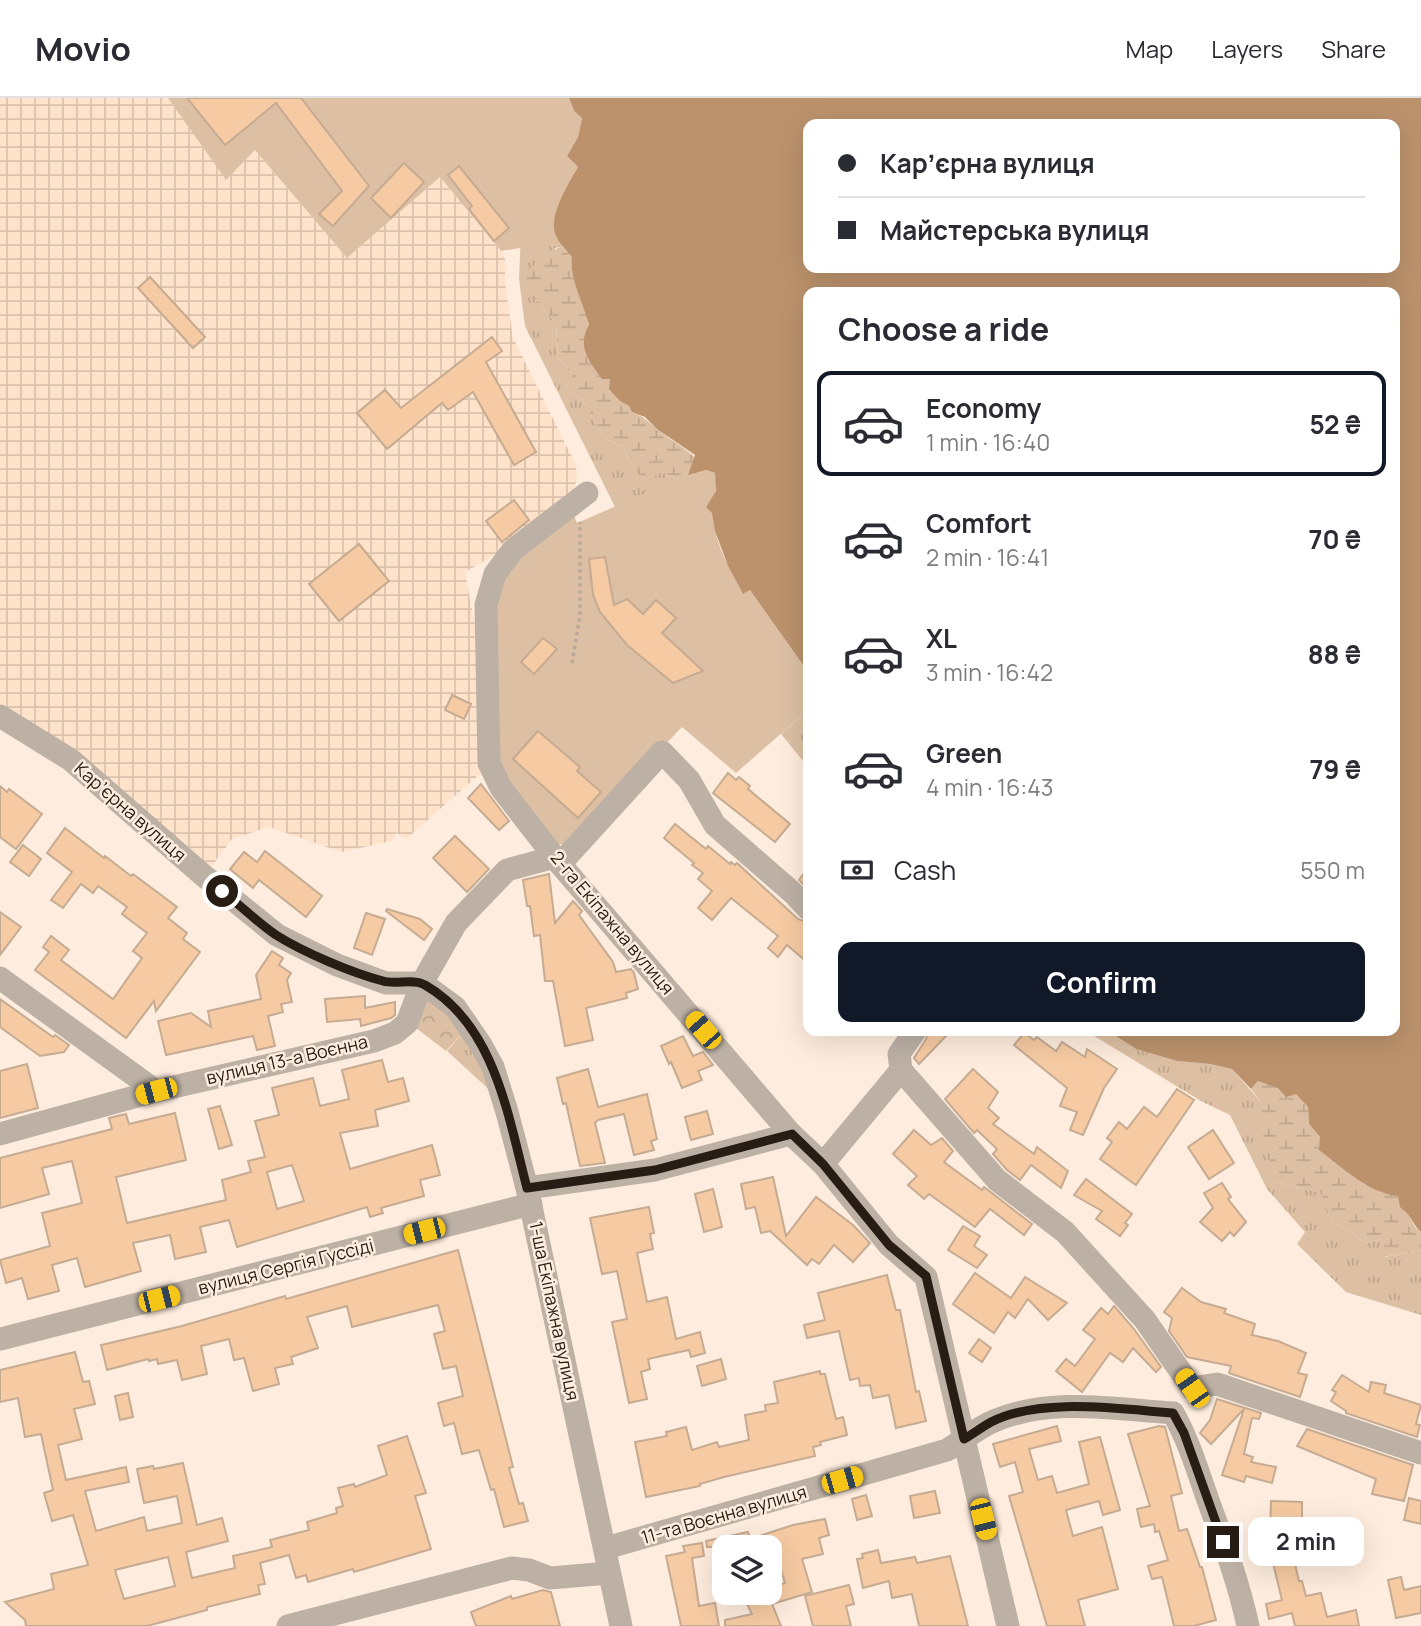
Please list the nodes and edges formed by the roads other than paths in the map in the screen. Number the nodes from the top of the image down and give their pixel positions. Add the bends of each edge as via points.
1 (587, 492) dead end
2 (0, 716) edge
3 (558, 861) junction
4 (803, 904) edge
5 (0, 978) edge
6 (422, 983) junction
7 (912, 1036) edge
8 (901, 1070) junction
9 (156, 1091) junction
10 (0, 1134) edge
11 (792, 1134) junction
12 (823, 1164) junction
13 (529, 1196) junction
14 (0, 1339) edge
15 (1192, 1388) junction
16 (1173, 1413) junction
17 (964, 1439) junction
18 (1421, 1453) edge
19 (606, 1548) junction
20 (609, 1573) junction
21 (288, 1626) edge
22 (621, 1626) edge
23 (1009, 1626) edge
24 (1248, 1626) edge

1 - 3 street, 2-га Екіпажна вулиця via 513,550 495,574 486,605 489,763 501,788
2 - 6 street, Карʼєрна вулиця via 71,760 277,935 386,983
3 - 4 street via 663,752 689,780 716,825
3 - 6 street via 507,870 456,923
3 - 11 street, 2-га Екіпажна вулиця
5 - 9 street
6 - 9 street, вулиця 13-а Воєнна via 407,1023 396,1033
6 - 13 street, 1-ша Екіпажна вулиця via 456,1007 487,1056
7 - 8 street via 899,1054
8 - 12 street
8 - 15 street via 997,1180 1065,1232 1145,1320
9 - 10 street, вулиця 13-а Воєнна
11 - 12 street, 2-га Екіпажна вулиця
11 - 13 street, вулиця Сергія Гуссіді via 655,1170
12 - 17 street, 2-га Екіпажна вулиця via 889,1245 926,1276
13 - 14 street, вулиця Сергія Гуссіді
13 - 19 street, 1-ша Екіпажна вулиця
15 - 16 street
15 - 18 street via 1217,1384
16 - 17 street, 11-та Воєнна вулиця via 1044,1407 993,1421
16 - 24 street via 1210,1504
17 - 19 street, 11-та Воєнна вулиця via 947,1450
17 - 23 street, 2-га Екіпажна вулиця
19 - 20 street, 1-ша Екіпажна вулиця
20 - 21 street via 550,1578 512,1569
20 - 22 street, 1-ша Екіпажна вулиця

